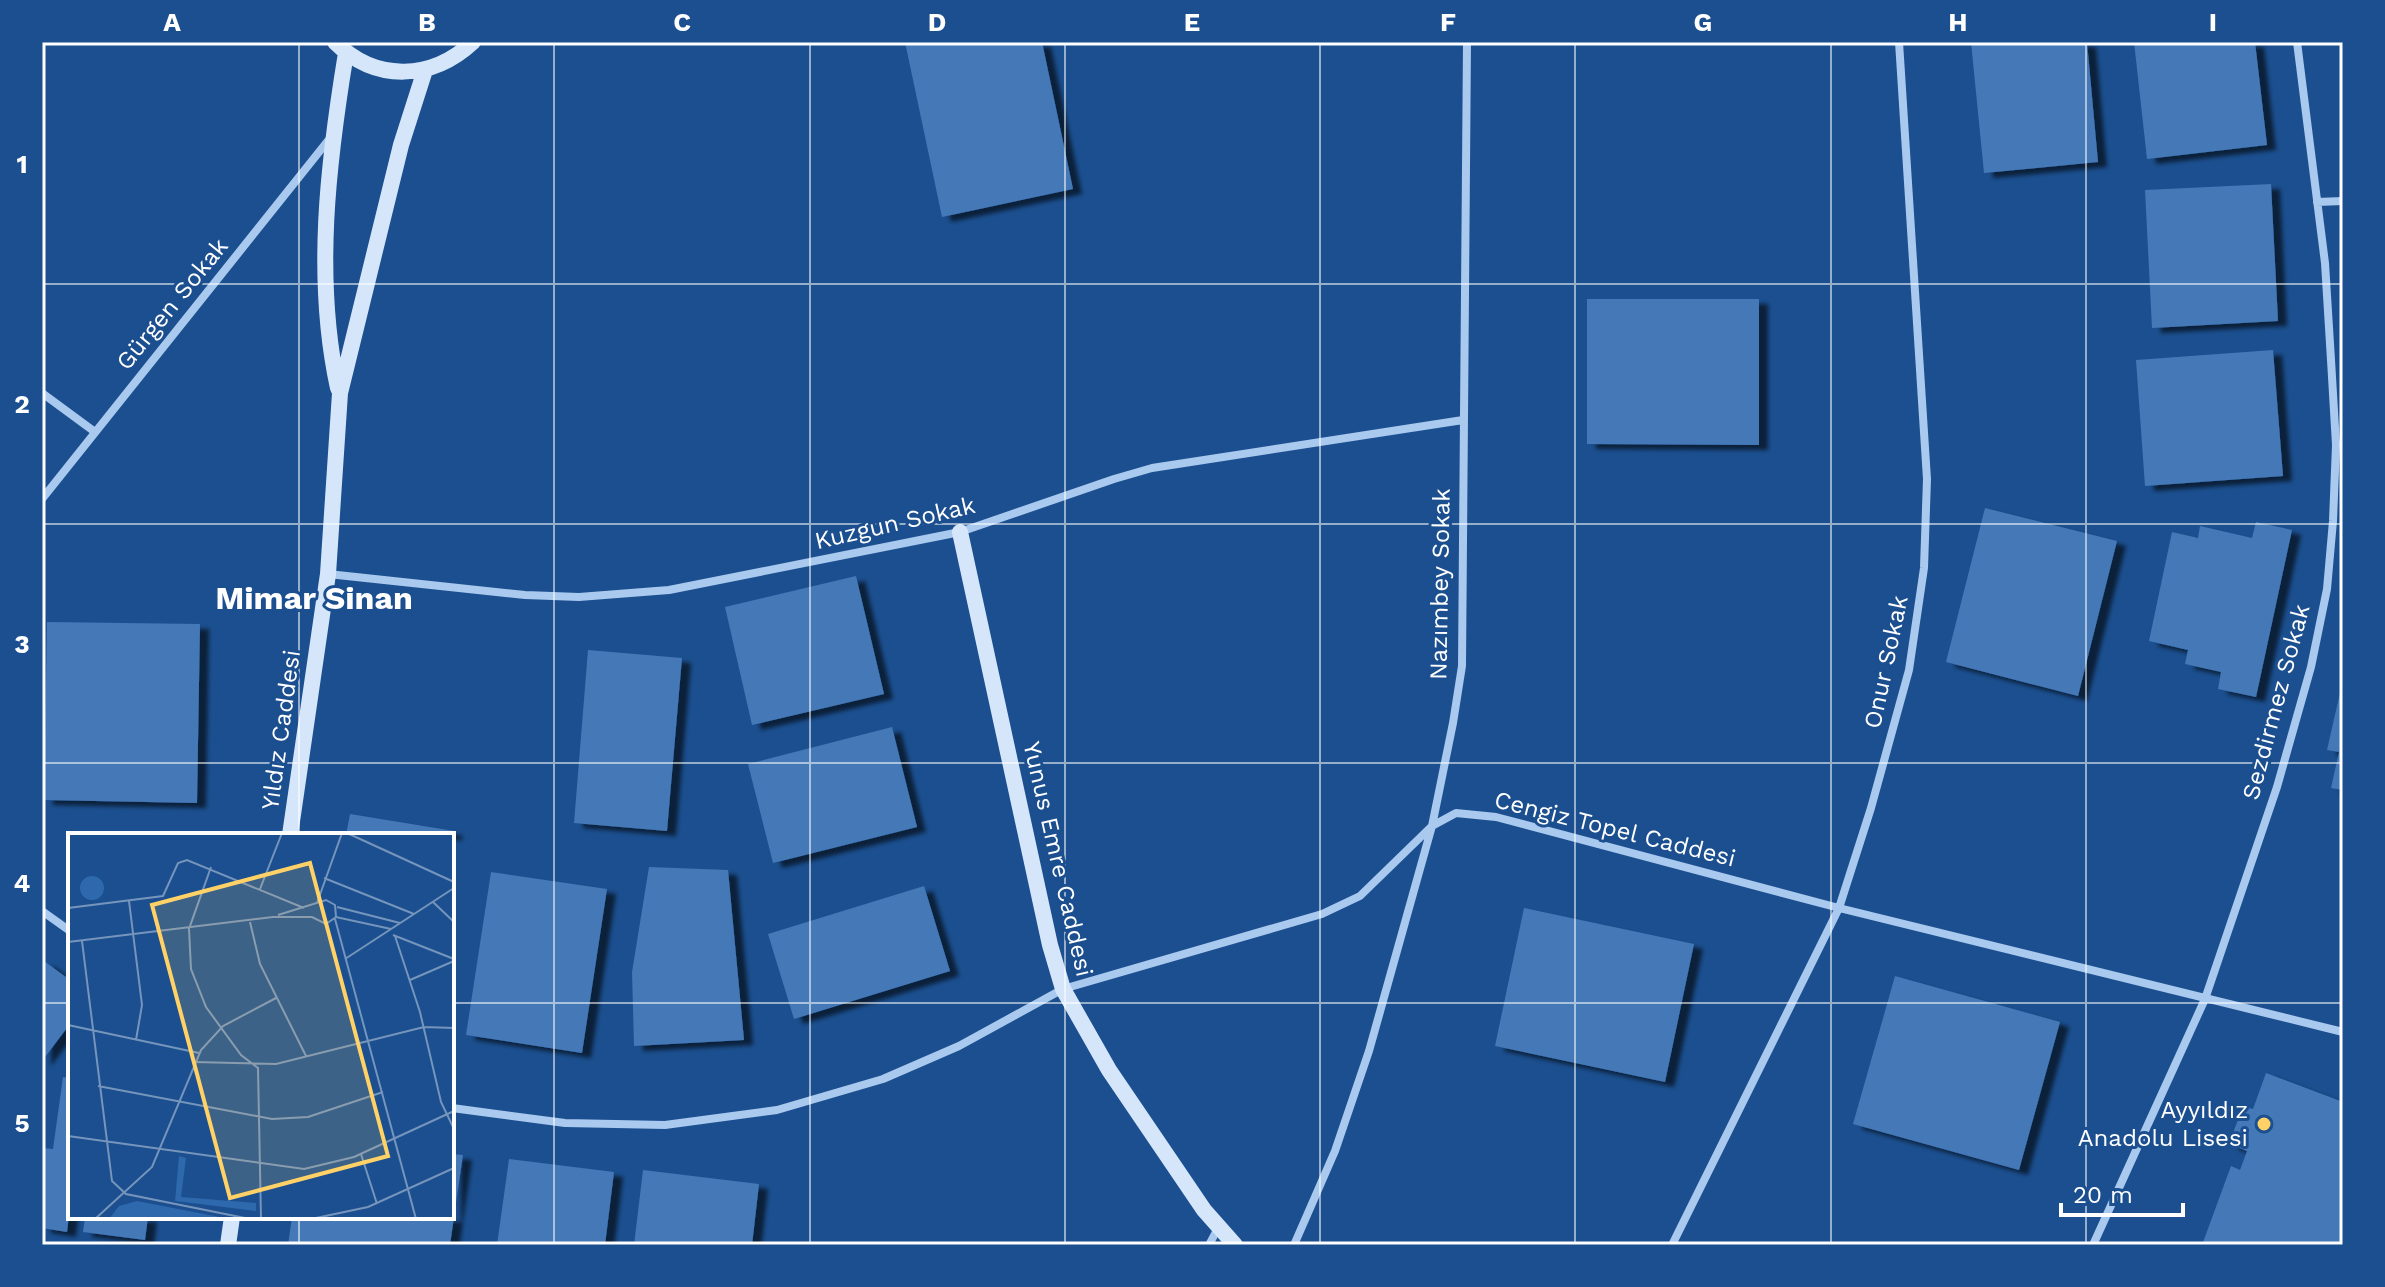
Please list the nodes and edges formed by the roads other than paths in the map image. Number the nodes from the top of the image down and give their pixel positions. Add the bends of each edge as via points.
1 (473, 42) edge
2 (1467, 42) edge
3 (1899, 42) edge
4 (2297, 42) edge
5 (341, 48) edge
6 (425, 70) junction
7 (333, 134) junction
8 (2343, 201) edge
9 (2317, 202) junction
10 (42, 393) edge
11 (340, 393) junction
12 (1463, 420) junction
13 (95, 432) junction
14 (42, 499) edge
15 (960, 532) junction
16 (328, 574) junction
17 (1432, 826) junction
18 (290, 833) edge
19 (1839, 908) junction
20 (42, 911) edge
21 (68, 930) edge
22 (1063, 989) junction
23 (2205, 999) junction
24 (2343, 1032) edge
25 (454, 1108) edge
26 (232, 1219) edge
27 (1219, 1227) junction
28 (228, 1245) edge
29 (1209, 1245) edge
30 (1235, 1245) edge
31 (1294, 1245) edge
32 (1672, 1245) edge
33 (2093, 1245) edge

1 - 6 street, Yıldız Caddesi
2 - 12 street, Nazımbey Sokak
3 - 19 street, Onur Sokak via 1927,479 1924,568 1909,670
4 - 9 street, Sezdirmez Sokak
5 - 6 street, Yıldız Caddesi via 384,71
5 - 7 street, Yıldız Caddesi
6 - 11 street, Yıldız Caddesi via 401,145
7 - 11 street, Yıldız Caddesi via 325,297
7 - 13 street, Gürgen Sokak
8 - 9 street
9 - 23 street, Sezdirmez Sokak via 2336,445 2327,589 2277,787
10 - 13 street
11 - 16 street, Yıldız Caddesi
12 - 15 street, Kuzgun Sokak via 1152,468
12 - 17 street, Nazımbey Sokak via 1462,666
13 - 14 street, Gürgen Sokak
15 - 16 street, Kuzgun Sokak via 669,590 619,595 525,595
15 - 22 street, Yunus Emre Caddesi
16 - 18 street, Yıldız Caddesi
17 - 19 street, Cengiz Topel Caddesi via 1456,813 1496,817
17 - 22 street, Cengiz Topel Caddesi via 1360,896 1322,914
17 - 31 street, Nazımbey Sokak via 1369,1051 1335,1151
19 - 23 street, Cengiz Topel Caddesi
19 - 32 street, Onur Sokak
20 - 21 street
22 - 25 street, Cengiz Topel Caddesi via 959,1046 883,1079 777,1110 665,1125 565,1123
22 - 27 street, Yunus Emre Caddesi via 1148,1131
23 - 24 street, Cengiz Topel Caddesi
23 - 33 street, Sezdirmez Sokak
26 - 28 street
27 - 29 street
27 - 30 street, Yunus Emre Caddesi

